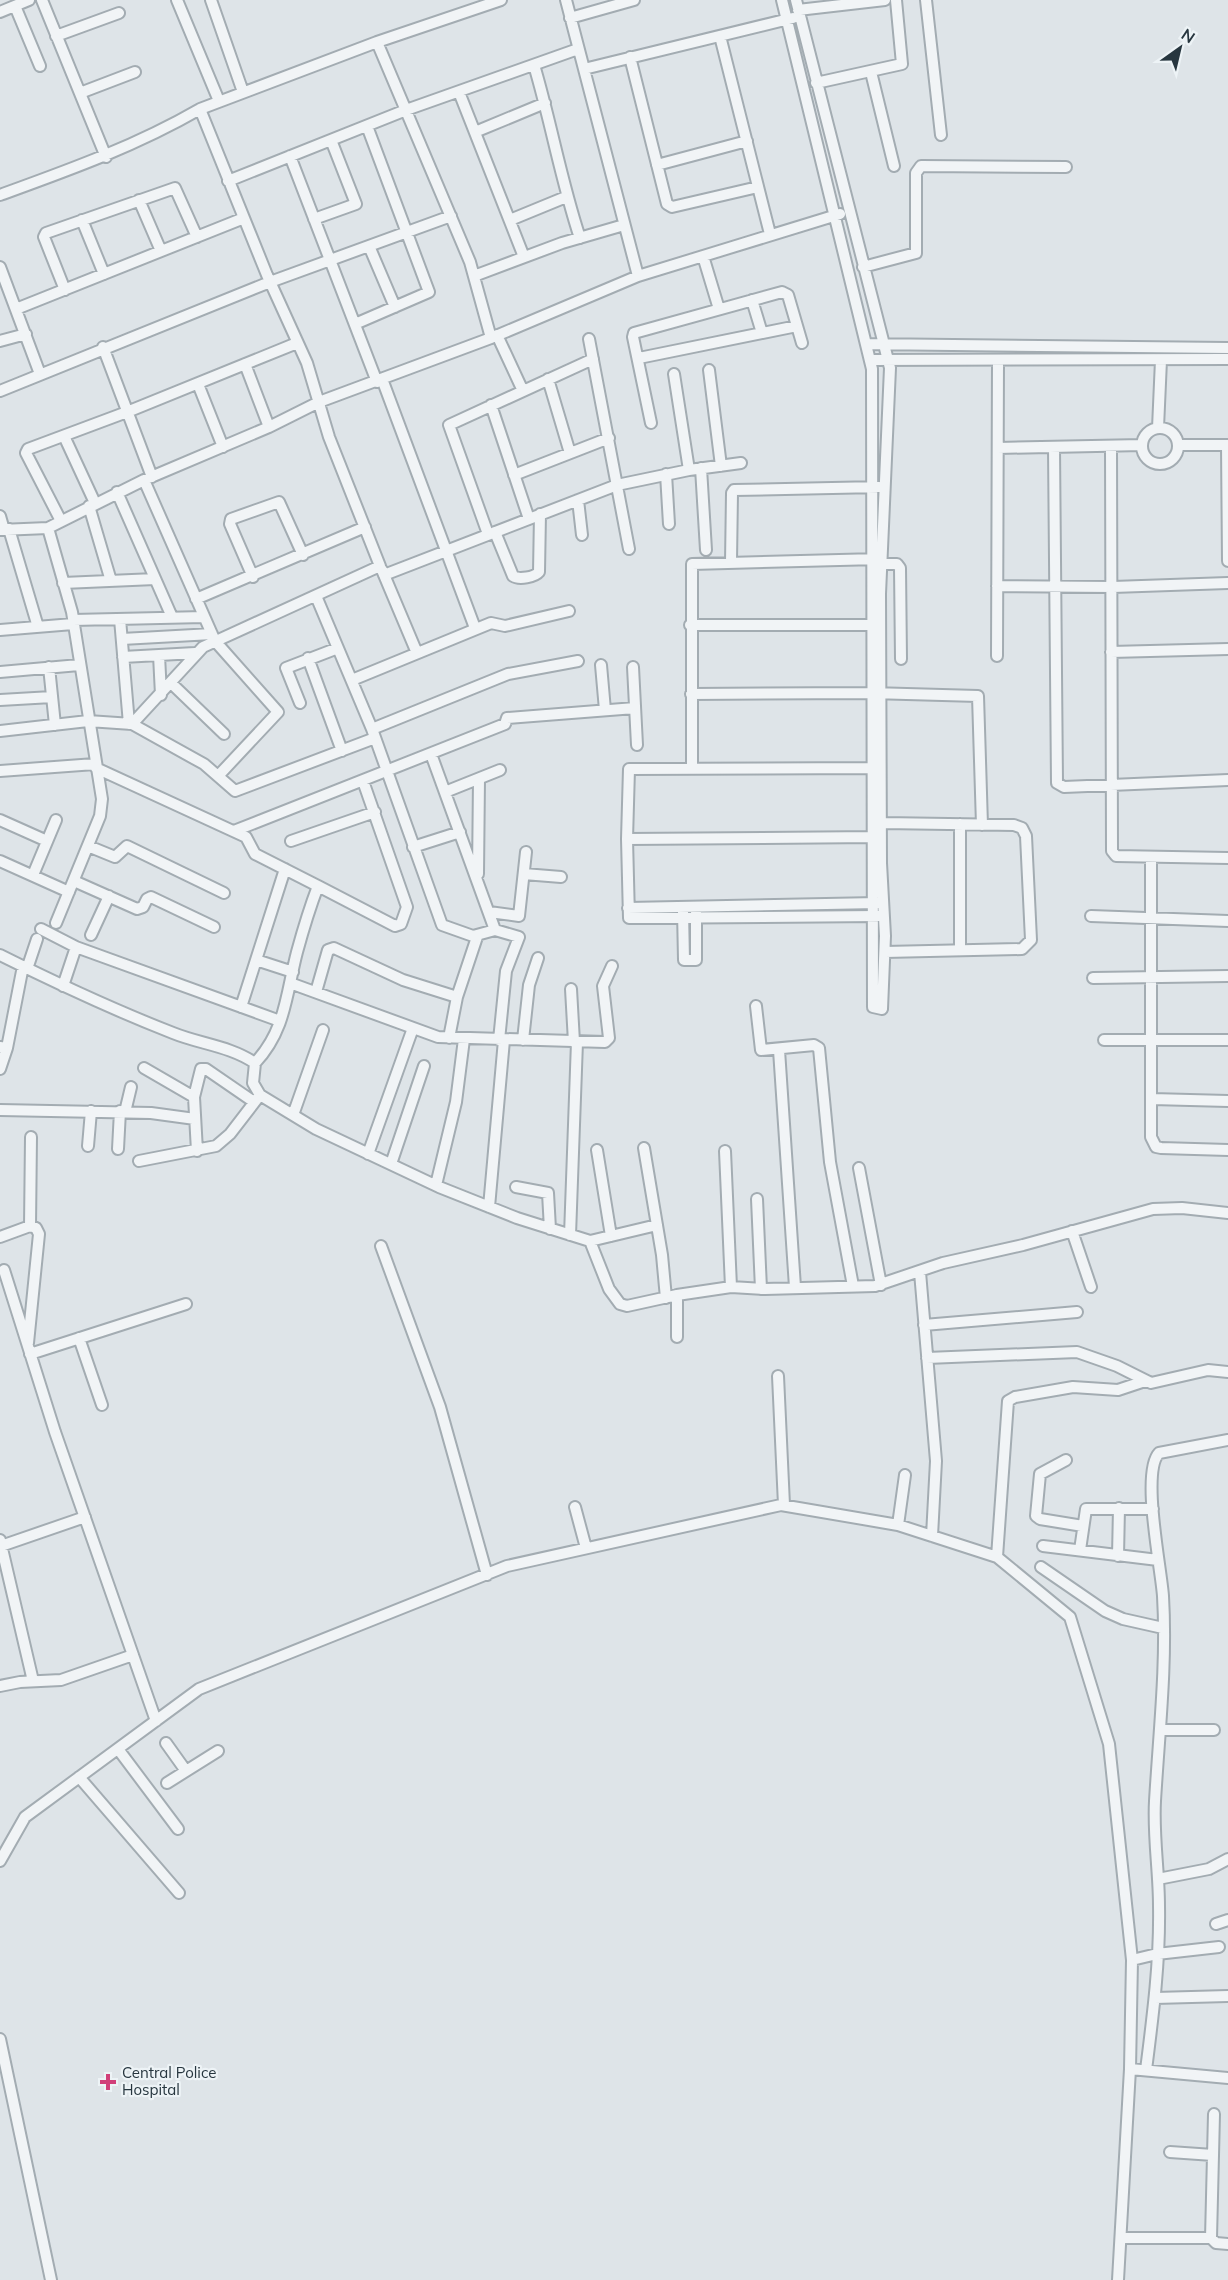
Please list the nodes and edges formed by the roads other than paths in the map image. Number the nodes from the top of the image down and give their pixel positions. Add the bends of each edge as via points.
1 (29, 0) edge
2 (42, 0) edge
3 (177, 0) edge
4 (211, 0) edge
5 (499, 0) edge
6 (566, 0) edge
7 (634, 0) edge
8 (782, 0) edge
9 (885, 0) edge
10 (896, 0) edge
11 (926, 0) edge
12 (856, 2) edge
13 (15, 6) junction
14 (798, 9) edge
15 (0, 12) edge
16 (119, 13) dead end
17 (570, 18) junction
18 (787, 20) junction
19 (56, 36) junction
20 (720, 36) junction
21 (377, 42) junction
22 (578, 49) junction
23 (630, 57) junction
24 (534, 65) junction
25 (40, 66) dead end
26 (584, 69) junction
27 (135, 72) dead end
28 (871, 72) junction
29 (816, 83) junction
30 (243, 92) junction
31 (459, 92) junction
32 (80, 93) junction
33 (219, 101) junction
34 (545, 103) junction
35 (200, 109) junction
36 (406, 110) junction
37 (367, 126) junction
38 (475, 132) junction
39 (940, 135) dead end
40 (331, 140) junction
41 (747, 141) junction
42 (290, 156) junction
43 (106, 157) junction
44 (657, 165) junction
45 (894, 166) dead end
46 (1065, 167) dead end
47 (228, 181) junction
48 (758, 187) junction
49 (0, 195) edge
50 (566, 196) junction
51 (139, 200) junction
52 (848, 212) junction
53 (835, 215) junction
54 (451, 216) junction
55 (244, 218) junction
56 (314, 219) junction
57 (82, 220) junction
58 (510, 220) junction
59 (624, 225) junction
60 (408, 232) junction
61 (770, 234) junction
62 (197, 237) junction
63 (580, 238) junction
64 (369, 246) junction
65 (160, 251) junction
66 (703, 256) junction
67 (524, 257) junction
68 (331, 261) junction
69 (0, 267) edge
70 (864, 267) junction
71 (104, 274) junction
72 (474, 276) junction
73 (638, 276) junction
74 (270, 282) junction
75 (65, 290) junction
76 (752, 300) junction
77 (395, 307) junction
78 (16, 309) junction
79 (719, 309) junction
80 (354, 324) junction
81 (797, 326) junction
82 (762, 333) junction
83 (26, 334) junction
84 (494, 337) junction
85 (589, 339) dead end
86 (0, 341) edge
87 (297, 343) junction
88 (802, 343) dead end
89 (866, 344) junction
90 (885, 344) junction
91 (103, 347) junction
92 (1157, 347) junction
93 (1228, 348) edge
94 (639, 358) junction
95 (593, 359) junction
96 (1228, 359) edge
97 (870, 360) junction
98 (889, 360) junction
99 (1159, 360) junction
100 (998, 361) junction
101 (245, 364) junction
102 (709, 370) dead end
103 (40, 374) junction
104 (674, 374) dead end
105 (548, 379) junction
106 (379, 380) junction
107 (198, 384) junction
108 (0, 391) edge
109 (523, 391) junction
110 (319, 402) junction
111 (491, 405) junction
112 (128, 412) junction
113 (651, 423) dead end
114 (269, 427) junction
115 (1158, 428) junction
116 (64, 436) junction
117 (609, 438) junction
118 (1142, 445) junction
119 (1228, 445) edge
120 (1111, 446) junction
121 (1179, 446) junction
122 (223, 447) junction
123 (998, 448) junction
124 (1054, 448) junction
125 (570, 453) junction
126 (741, 463) dead end
127 (721, 466) junction
128 (695, 469) junction
129 (666, 474) junction
130 (514, 475) junction
131 (148, 479) junction
132 (618, 485) junction
133 (872, 486) junction
134 (885, 487) junction
135 (117, 492) junction
136 (578, 500) junction
137 (92, 505) junction
138 (540, 514) junction
139 (0, 516) edge
140 (529, 519) junction
141 (61, 521) junction
142 (669, 524) dead end
143 (365, 527) junction
144 (48, 528) junction
145 (4, 529) edge
146 (492, 533) junction
147 (582, 535) dead end
148 (629, 549) dead end
149 (706, 550) dead end
150 (446, 553) junction
151 (303, 555) junction
152 (878, 560) junction
153 (1228, 561) edge
154 (731, 562) junction
155 (382, 570) junction
156 (253, 577) junction
157 (155, 579) junction
158 (111, 581) junction
159 (63, 583) junction
160 (1228, 583) edge
161 (1055, 585) junction
162 (997, 586) junction
163 (1113, 587) junction
164 (316, 596) junction
165 (196, 599) junction
166 (569, 610) dead end
167 (204, 617) junction
168 (171, 618) junction
169 (120, 619) junction
170 (73, 622) junction
171 (690, 625) junction
172 (876, 625) junction
173 (38, 627) junction
174 (475, 628) junction
175 (0, 630) edge
176 (213, 637) junction
177 (122, 639) junction
178 (338, 648) junction
179 (1228, 649) edge
180 (1111, 652) junction
181 (195, 653) junction
182 (417, 653) junction
183 (159, 655) junction
184 (997, 656) dead end
185 (123, 657) junction
186 (308, 658) junction
187 (901, 659) dead end
188 (578, 660) dead end
189 (79, 665) junction
190 (601, 665) dead end
191 (49, 668) junction
192 (633, 668) dead end
193 (0, 672) edge
194 (352, 680) junction
195 (171, 683) junction
196 (876, 693) junction
197 (691, 694) junction
198 (161, 695) junction
199 (52, 697) junction
200 (0, 700) edge
201 (300, 703) dead end
202 (635, 708) junction
203 (605, 710) junction
204 (88, 721) junction
205 (131, 724) junction
206 (55, 725) junction
207 (0, 730) edge
208 (224, 734) dead end
209 (374, 734) junction
210 (636, 745) dead end
211 (342, 751) junction
212 (431, 754) junction
213 (95, 766) junction
214 (692, 768) junction
215 (876, 768) junction
216 (500, 770) dead end
217 (0, 771) edge
218 (386, 771) junction
219 (219, 775) junction
220 (479, 779) junction
221 (1228, 780) edge
222 (363, 781) junction
223 (1111, 785) junction
224 (445, 792) junction
225 (375, 812) junction
226 (0, 820) edge
227 (56, 820) dead end
228 (883, 824) junction
229 (960, 824) junction
230 (982, 825) junction
231 (234, 831) junction
232 (460, 832) junction
233 (871, 837) junction
234 (882, 837) junction
235 (627, 838) junction
236 (47, 841) junction
237 (291, 841) dead end
238 (88, 846) junction
239 (413, 847) junction
240 (526, 852) dead end
241 (1151, 858) junction
242 (1228, 858) edge
243 (0, 861) edge
244 (285, 869) junction
245 (524, 874) junction
246 (33, 876) junction
247 (561, 877) dead end
248 (478, 880) junction
249 (71, 886) junction
250 (318, 886) junction
251 (224, 893) dead end
252 (109, 896) junction
253 (871, 903) junction
254 (884, 903) junction
255 (767, 905) junction
256 (489, 912) junction
257 (696, 912) junction
258 (684, 913) junction
259 (871, 916) junction
260 (884, 916) junction
261 (1091, 916) dead end
262 (768, 917) junction
263 (1151, 919) junction
264 (1228, 921) edge
265 (56, 923) dead end
266 (214, 927) dead end
267 (495, 930) junction
268 (91, 935) dead end
269 (477, 937) junction
270 (76, 947) junction
271 (960, 950) junction
272 (885, 952) junction
273 (1, 957) edge
274 (538, 958) dead end
275 (256, 960) junction
276 (612, 966) dead end
277 (25, 968) junction
278 (1151, 976) junction
279 (1228, 976) edge
280 (291, 978) junction
281 (1093, 978) dead end
282 (63, 986) junction
283 (571, 989) dead end
284 (316, 992) junction
285 (458, 997) junction
286 (241, 1006) junction
287 (756, 1006) dead end
288 (280, 1021) junction
289 (413, 1028) junction
290 (323, 1030) dead end
291 (449, 1038) junction
292 (464, 1039) junction
293 (502, 1040) junction
294 (523, 1040) junction
295 (1104, 1040) dead end
296 (1151, 1040) junction
297 (1228, 1040) edge
298 (575, 1042) junction
299 (4, 1048) edge
300 (778, 1050) junction
301 (255, 1063) junction
302 (424, 1065) dead end
303 (144, 1068) dead end
304 (0, 1069) edge
305 (131, 1087) dead end
306 (194, 1097) junction
307 (257, 1098) junction
308 (1152, 1099) junction
309 (1228, 1101) edge
310 (0, 1110) edge
311 (91, 1111) junction
312 (123, 1112) junction
313 (293, 1115) junction
314 (195, 1119) junction
315 (31, 1137) dead end
316 (88, 1146) dead end
317 (644, 1148) dead end
318 (118, 1149) dead end
319 (597, 1150) dead end
320 (1228, 1150) edge
321 (197, 1151) junction
322 (725, 1151) dead end
323 (368, 1154) junction
324 (139, 1161) dead end
325 (391, 1164) junction
326 (859, 1168) dead end
327 (436, 1185) junction
328 (516, 1187) dead end
329 (757, 1199) dead end
330 (489, 1207) junction
331 (1228, 1213) edge
332 (657, 1225) junction
333 (30, 1226) junction
334 (550, 1228) junction
335 (1072, 1231) junction
336 (570, 1235) junction
337 (611, 1236) junction
338 (0, 1237) edge
339 (590, 1241) junction
340 (381, 1246) dead end
341 (4, 1270) dead end
342 (920, 1272) junction
343 (881, 1285) junction
344 (853, 1286) junction
345 (731, 1287) junction
346 (795, 1287) junction
347 (1091, 1287) dead end
348 (761, 1289) junction
349 (672, 1296) junction
350 (186, 1304) dead end
351 (1077, 1312) dead end
352 (924, 1325) junction
353 (677, 1337) dead end
354 (79, 1338) junction
355 (29, 1350) junction
356 (927, 1358) junction
357 (1228, 1372) edge
358 (778, 1376) dead end
359 (1145, 1381) junction
360 (102, 1405) dead end
361 (1228, 1440) edge
362 (1066, 1460) dead end
363 (905, 1475) dead end
364 (784, 1505) junction
365 (575, 1507) dead end
366 (1119, 1508) junction
367 (1153, 1509) junction
368 (85, 1517) junction
369 (898, 1525) junction
370 (1083, 1526) junction
371 (932, 1536) junction
372 (1, 1543) edge
373 (1043, 1546) dead end
374 (586, 1548) junction
375 (1080, 1550) junction
376 (1118, 1556) junction
377 (997, 1557) junction
378 (1158, 1560) junction
379 (1041, 1567) dead end
380 (487, 1575) junction
381 (1163, 1628) junction
382 (133, 1655) junction
383 (33, 1681) junction
384 (0, 1686) edge
385 (156, 1720) junction
386 (1161, 1730) junction
387 (1214, 1730) dead end
388 (166, 1743) dead end
389 (118, 1749) junction
390 (218, 1751) dead end
391 (186, 1771) junction
392 (80, 1777) junction
393 (167, 1783) dead end
394 (178, 1829) dead end
395 (1228, 1860) edge
396 (0, 1861) edge
397 (1158, 1879) junction
398 (179, 1893) dead end
399 (1228, 1920) edge
400 (1216, 1924) dead end
401 (1219, 1947) dead end
402 (1157, 1954) junction
403 (1132, 1960) junction
404 (1228, 1996) edge
405 (1155, 1998) junction
406 (0, 2039) edge
407 (1130, 2069) junction
408 (1146, 2070) junction
409 (1228, 2079) edge
410 (1214, 2114) dead end
411 (1170, 2152) dead end
412 (1213, 2155) junction
413 (1121, 2238) junction
414 (1211, 2238) junction
415 (1228, 2244) edge
416 (51, 2280) edge
417 (1118, 2280) edge

1 - 13 street
2 - 19 street
3 - 33 street
4 - 30 street
5 - 21 street
6 - 17 street
7 - 17 street
8 - 18 street
9 - 12 street
10 - 28 street via 902,64
11 - 39 street
12 - 14 street
13 - 15 street
13 - 25 street
14 - 18 street
14 - 29 street
16 - 19 street
17 - 22 street
18 - 20 street
18 - 53 street
19 - 32 street
20 - 23 street
20 - 41 street
21 - 30 street
21 - 36 street
22 - 24 street
22 - 26 street
23 - 26 street
23 - 44 street
24 - 31 street
24 - 34 street
26 - 59 street
27 - 32 street
28 - 29 street
28 - 45 street
29 - 52 street
30 - 33 street
31 - 36 street
31 - 38 street
32 - 43 street
33 - 35 street
34 - 38 street
34 - 50 street
35 - 43 street
35 - 47 street
36 - 37 street
36 - 54 street
37 - 40 street
37 - 60 street
38 - 58 street
40 - 42 street
40 - 56 street via 356,204
41 - 44 street
41 - 48 street
42 - 47 street
42 - 56 street
43 - 49 street
44 - 48 street via 670,206
46 - 70 street via 921,166 915,172 916,253
47 - 55 street
48 - 61 street
50 - 58 street
50 - 63 street
51 - 57 street
51 - 62 street via 175,188
51 - 65 street
52 - 53 street
52 - 70 street
53 - 61 street
53 - 89 street
54 - 60 street
54 - 72 street
55 - 62 street
55 - 74 street
56 - 68 street
57 - 71 street
57 - 75 street via 44,235
58 - 67 street
59 - 63 street
59 - 73 street
60 - 64 street
60 - 77 street via 429,292
61 - 66 street
62 - 65 street
63 - 67 street
64 - 68 street
64 - 77 street
65 - 71 street
66 - 73 street
66 - 79 street
67 - 72 street
68 - 74 street
68 - 80 street
69 - 78 street
70 - 90 street
71 - 75 street
72 - 84 street
73 - 84 street
74 - 87 street
74 - 91 street
75 - 78 street
76 - 79 street
76 - 81 street via 786,293
76 - 82 street
77 - 80 street
78 - 83 street
79 - 94 street via 634,333
80 - 106 street
81 - 82 street
81 - 88 street
82 - 94 street
83 - 86 street
83 - 103 street
84 - 106 street
84 - 109 street
85 - 95 street
87 - 101 street
87 - 110 street
89 - 90 street
89 - 97 street
90 - 92 street
90 - 98 street
91 - 103 street
91 - 112 street
92 - 93 street
92 - 99 street
94 - 113 street
95 - 105 street
95 - 117 street
96 - 99 street
97 - 98 street
97 - 133 street
98 - 100 street
98 - 134 street
99 - 100 street
99 - 115 street
100 - 123 street
101 - 107 street
101 - 114 street
102 - 127 street
103 - 108 street
104 - 128 street
105 - 109 street
105 - 125 street
106 - 110 street
106 - 150 street
107 - 112 street
107 - 122 street
109 - 111 street
110 - 114 street
110 - 143 street
111 - 130 street
111 - 146 street via 451,422 449,428
112 - 116 street
112 - 131 street
114 - 122 street
115 - 118 street via 1147,434
115 - 121 street via 1172,432
116 - 137 street
116 - 141 street via 26,453
117 - 125 street
117 - 132 street
118 - 120 street
118 - 121 street via 1147,459 1160,465 1174,459
119 - 121 street
119 - 153 street
120 - 124 street
120 - 163 street
122 - 131 street
123 - 124 street
123 - 162 street
124 - 161 street
125 - 130 street
126 - 127 street
127 - 128 street
128 - 129 street
128 - 149 street
129 - 132 street
129 - 142 street
130 - 140 street
131 - 135 street
131 - 165 street
132 - 136 street
132 - 148 street
133 - 134 street
133 - 152 street
133 - 154 street via 734,490
134 - 152 street
135 - 137 street
135 - 157 street
136 - 138 street
136 - 147 street
137 - 141 street
137 - 158 street
138 - 140 street
138 - 146 street via 537,575 515,578
139 - 145 street
140 - 146 street
141 - 144 street
143 - 151 street
143 - 155 street
144 - 145 street
144 - 159 street
145 - 173 street
146 - 150 street
150 - 155 street
150 - 174 street
151 - 156 street
151 - 156 street via 279,502 231,519
152 - 154 street
152 - 172 street
152 - 187 street via 900,568
154 - 171 street via 692,564
155 - 164 street
155 - 182 street
156 - 165 street
157 - 158 street
157 - 168 street
158 - 159 street
159 - 170 street
160 - 163 street
161 - 162 street
161 - 163 street
161 - 223 street via 1057,783 1064,787
162 - 184 street
163 - 180 street
164 - 176 street
164 - 178 street
165 - 167 street
166 - 174 street via 505,626 491,623
167 - 168 street
167 - 176 street
168 - 169 street
169 - 170 street
169 - 177 street
170 - 173 street
170 - 189 street
171 - 172 street
171 - 197 street
172 - 196 street
173 - 175 street
174 - 182 street
176 - 177 street
176 - 181 street
176 - 219 street via 278,712
177 - 185 street
178 - 186 street
178 - 194 street
179 - 180 street
180 - 223 street
181 - 183 street
181 - 195 street
182 - 194 street
183 - 185 street
183 - 198 street
185 - 205 street
186 - 201 street via 286,668
186 - 211 street
188 - 209 street via 508,674
189 - 191 street
189 - 204 street
190 - 203 street
191 - 193 street
191 - 199 street
192 - 202 street
194 - 209 street
195 - 198 street
195 - 208 street
196 - 197 street
196 - 215 street
196 - 230 street via 978,696
197 - 214 street
198 - 205 street
199 - 200 street
199 - 206 street
202 - 203 street
202 - 210 street
203 - 212 street via 507,717 505,724
204 - 205 street
204 - 206 street
204 - 213 street
205 - 219 street via 186,752
206 - 207 street
209 - 211 street
209 - 218 street
211 - 219 street via 235,791
212 - 218 street
212 - 224 street
213 - 217 street
213 - 231 street
213 - 238 street via 102,807
214 - 215 street
214 - 235 street via 629,769
215 - 228 street
215 - 233 street
216 - 220 street
218 - 222 street
218 - 239 street
220 - 224 street
220 - 248 street
221 - 223 street
222 - 225 street
222 - 231 street
223 - 241 street via 1113,854
224 - 232 street
225 - 237 street
225 - 250 street via 407,907 401,924 395,926
226 - 236 street
227 - 236 street
228 - 229 street
228 - 234 street
229 - 230 street
229 - 271 street
230 - 271 street via 1014,825 1022,828 1026,836 1031,940 1022,949
231 - 244 street via 249,839 255,854
232 - 239 street
232 - 248 street
233 - 234 street
233 - 235 street
233 - 253 street
234 - 254 street
235 - 258 street via 627,915 632,919
236 - 246 street
238 - 249 street
238 - 251 street via 115,857 127,846
239 - 269 street via 442,925
240 - 245 street
241 - 242 street
241 - 263 street
243 - 246 street
244 - 250 street
244 - 275 street
245 - 247 street
245 - 256 street via 519,916
246 - 249 street
248 - 256 street
249 - 252 street
249 - 265 street
250 - 280 street
252 - 266 street via 141,909 151,897
252 - 268 street
253 - 254 street
253 - 255 street
253 - 259 street
254 - 260 street
255 - 257 street
255 - 262 street
256 - 267 street
257 - 258 street
257 - 258 street via 696,960 684,960
257 - 262 street
259 - 260 street
259 - 262 street
259 - 272 street via 875,1009 884,1007
260 - 272 street
261 - 263 street
263 - 264 street
263 - 278 street
267 - 269 street
267 - 293 street via 519,937 506,971
269 - 285 street
270 - 277 street via 39,934
270 - 282 street
270 - 286 street
271 - 272 street
273 - 277 street
274 - 294 street via 529,985
275 - 280 street
275 - 286 street
276 - 298 street via 603,986 609,1038 605,1042
277 - 282 street
277 - 299 street
278 - 279 street
278 - 281 street
278 - 296 street
280 - 284 street
280 - 288 street
282 - 301 street via 170,1033 233,1051
283 - 298 street
284 - 285 street via 328,950 334,948 403,980
284 - 289 street
285 - 291 street
286 - 288 street
287 - 300 street via 761,1050
288 - 301 street via 270,1047
289 - 291 street
289 - 323 street
290 - 313 street
291 - 292 street
292 - 293 street
292 - 327 street via 456,1102
293 - 294 street
293 - 330 street
294 - 298 street
295 - 296 street
296 - 297 street
296 - 308 street
298 - 336 street
299 - 304 street
300 - 344 street via 814,1045 819,1048 830,1162
300 - 346 street
301 - 307 street
302 - 325 street
303 - 306 street
305 - 312 street
306 - 307 street via 204,1068
306 - 314 street
307 - 313 street
307 - 321 street via 223,1141
308 - 309 street
308 - 320 street via 1151,1137 1156,1147
310 - 311 street
311 - 312 street
311 - 316 street
312 - 314 street
312 - 318 street
313 - 323 street
314 - 321 street
315 - 333 street
317 - 332 street
319 - 337 street
321 - 324 street
322 - 345 street
323 - 325 street
325 - 327 street
326 - 343 street
327 - 330 street
328 - 334 street via 548,1193
329 - 348 street
330 - 334 street
331 - 335 street via 1154,1209
332 - 337 street
332 - 349 street
333 - 338 street
333 - 355 street via 39,1234
334 - 336 street
335 - 342 street
335 - 347 street
336 - 339 street
337 - 339 street
339 - 349 street via 609,1289 620,1304 627,1306
340 - 380 street via 440,1407
341 - 355 street
342 - 343 street
342 - 352 street
343 - 344 street
344 - 346 street
345 - 348 street
345 - 349 street
346 - 348 street
349 - 353 street
350 - 354 street
351 - 352 street
352 - 356 street
354 - 355 street
354 - 360 street
355 - 368 street
356 - 359 street via 1077,1352
356 - 371 street via 936,1479
357 - 359 street via 1208,1370 1158,1383
358 - 364 street
359 - 377 street via 1118,1390 1073,1387 1008,1401
361 - 367 street via 1159,1453 1151,1467
362 - 370 street via 1040,1474 1036,1516
363 - 369 street
364 - 369 street
364 - 374 street
365 - 374 street
366 - 367 street
366 - 370 street via 1088,1508
366 - 376 street
367 - 378 street
368 - 372 street
368 - 382 street
369 - 371 street
370 - 375 street
371 - 377 street
372 - 383 street
373 - 375 street
374 - 380 street via 507,1566
375 - 376 street
376 - 378 street
377 - 403 street via 1070,1617 1109,1744
378 - 381 street
379 - 381 street via 1105,1611
380 - 385 street via 200,1689
381 - 386 street
382 - 383 street via 61,1680
382 - 385 street
383 - 384 street
385 - 389 street
386 - 387 street
386 - 397 street via 1155,1803
388 - 391 street
389 - 392 street
389 - 394 street
390 - 391 street
391 - 393 street
392 - 396 street via 25,1817
392 - 398 street
395 - 397 street via 1209,1869
397 - 402 street
399 - 400 street
401 - 402 street
402 - 403 street
402 - 405 street
403 - 407 street
404 - 405 street
405 - 408 street
406 - 416 street
407 - 408 street
407 - 413 street
408 - 409 street
410 - 412 street
411 - 412 street
412 - 414 street
413 - 414 street
413 - 417 street
414 - 415 street via 1216,2244

